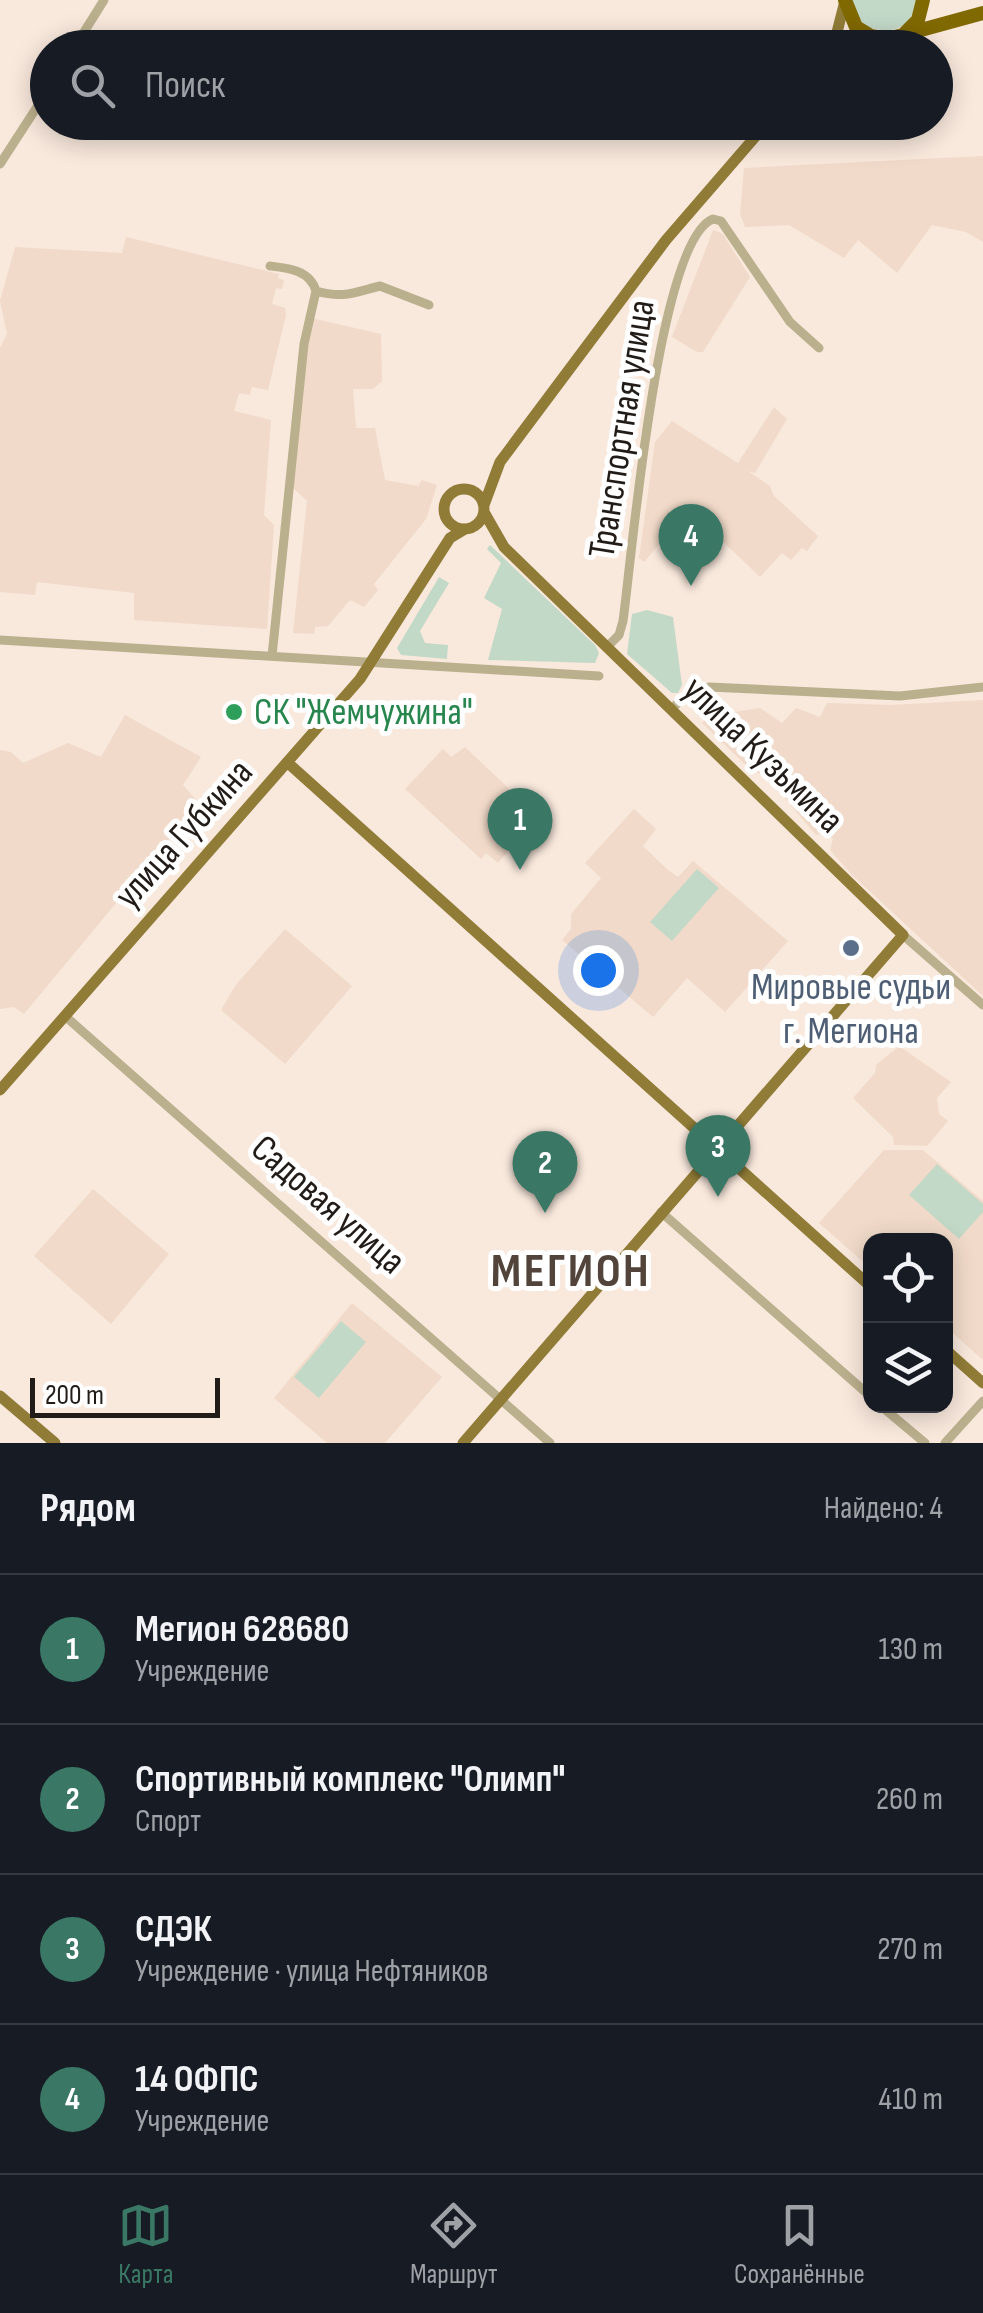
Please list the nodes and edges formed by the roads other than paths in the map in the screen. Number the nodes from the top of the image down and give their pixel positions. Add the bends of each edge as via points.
1 (104, 0) edge
2 (845, 0) edge
3 (923, 0) edge
4 (983, 13) edge
5 (85, 30) edge
6 (838, 30) edge
7 (860, 30) edge
8 (906, 30) edge
9 (920, 30) edge
10 (30, 118) edge
11 (752, 140) edge
12 (0, 164) edge
13 (270, 266) dead end
14 (316, 291) junction
15 (429, 305) dead end
16 (819, 348) dead end
17 (500, 462) junction
18 (456, 491) junction
19 (484, 508) junction
20 (445, 512) junction
21 (467, 528) junction
22 (504, 547) junction
23 (434, 560) junction
24 (0, 640) edge
25 (608, 646) junction
26 (272, 656) junction
27 (374, 662) junction
28 (599, 676) dead end
29 (983, 687) edge
30 (672, 708) junction
31 (288, 763) junction
32 (903, 935) junction
33 (983, 1005) edge
34 (65, 1016) junction
35 (0, 1090) edge
36 (718, 1150) junction
37 (662, 1212) junction
38 (863, 1280) edge
39 (953, 1356) edge
40 (983, 1383) edge
41 (863, 1390) edge
42 (0, 1396) edge
43 (501, 1399) junction
44 (983, 1401) edge
45 (889, 1413) edge
46 (55, 1443) edge
47 (462, 1443) edge
48 (550, 1443) edge
49 (924, 1443) edge
50 (945, 1443) edge

1 - 5 street
2 - 6 main road
2 - 7 highway
3 - 8 highway via 918,20
4 - 9 highway
10 - 12 street
11 - 17 main road, Транспортная улица via 666,240
13 - 14 street via 302,273
14 - 15 street via 346,297 380,286
14 - 26 street via 304,344
16 - 25 street, Транспортная улица via 790,322 722,222 702,225 667,306 623,621
17 - 18 main road
17 - 19 main road
18 - 19 main road via 475,492
18 - 20 main road
19 - 21 main road
19 - 22 main road
20 - 21 main road via 452,524
20 - 23 main road
21 - 22 main road
21 - 23 main road
22 - 25 main road, улица Кузьмина
23 - 27 main road, улица Губкина
24 - 26 street
25 - 30 main road, улица Кузьмина
26 - 27 street
27 - 28 street
27 - 31 main road, улица Губкина
29 - 30 street via 888,696 709,687
30 - 32 main road, улица Кузьмина
31 - 34 main road, улица Губкина
31 - 36 main road
32 - 33 street, улица Кузьмина
32 - 36 main road
34 - 35 main road, улица Губкина
34 - 43 street, Садовая улица
36 - 37 main road
36 - 38 main road
37 - 41 street
37 - 43 main road
39 - 40 main road
42 - 46 main road
43 - 47 main road
43 - 48 street, Садовая улица
44 - 50 street
45 - 49 street

